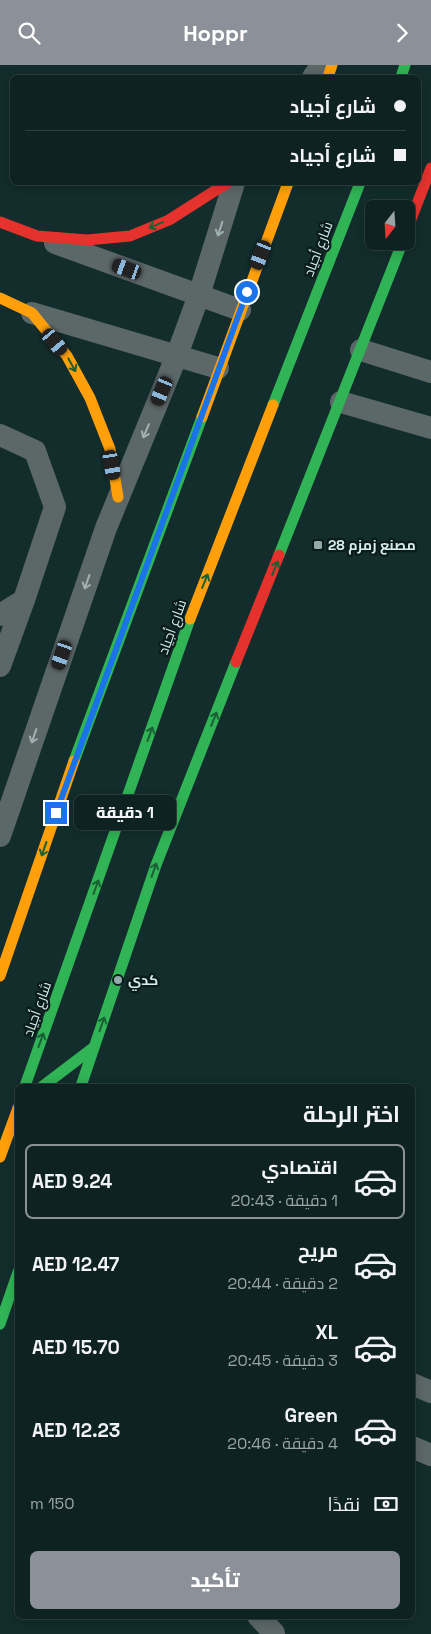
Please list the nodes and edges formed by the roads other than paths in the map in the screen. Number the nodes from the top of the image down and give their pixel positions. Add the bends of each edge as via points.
1 (431, 167) edge
2 (224, 185) edge
3 (233, 185) edge
4 (287, 185) edge
5 (359, 185) edge
6 (415, 209) edge
7 (0, 222) edge
8 (37, 236) junction
9 (400, 250) edge
10 (199, 295) junction
11 (0, 298) edge
12 (240, 310) junction
13 (32, 313) junction
14 (361, 350) junction
15 (177, 355) junction
16 (218, 368) junction
17 (431, 372) edge
18 (341, 402) junction
19 (431, 428) edge
20 (0, 435) edge
21 (118, 497) junction
22 (24, 600) junction
23 (0, 615) edge
24 (0, 666) edge
25 (0, 836) edge
26 (0, 976) edge
27 (94, 1048) junction
28 (26, 1084) edge
29 (46, 1084) edge
30 (82, 1084) edge
31 (15, 1116) edge
32 (0, 1157) edge
33 (14, 1295) edge
34 (0, 1323) edge
35 (415, 1386) edge
36 (431, 1392) edge
37 (415, 1448) edge
38 (431, 1455) edge
39 (261, 1619) edge
40 (278, 1619) edge
41 (274, 1634) edge

1 - 6 main road
2 -> 8 main road via 169,220 130,236 87,240
3 -> 10 street
4 - 12 main road
28 -> 5 main road, شارع أجياد via 201,589
7 - 8 main road
8 - 10 street
9 - 14 main road
10 - 12 street
10 - 15 street
11 - 13 main road
12 - 16 main road
13 - 15 street
13 -> 21 main road via 67,356 90,398 110,449
14 - 17 street
14 - 18 main road
15 - 16 street
15 -> 21 street
16 -> 26 main road via 62,795
18 - 19 street
27 -> 18 main road via 156,865
20 - 22 street via 36,451 55,507
21 -> 25 street
22 - 23 street
22 - 24 street
27 - 29 main road
27 - 30 main road
31 - 32 main road
33 - 34 main road
35 - 36 street
37 - 38 street
39 - 41 street
40 - 41 street

